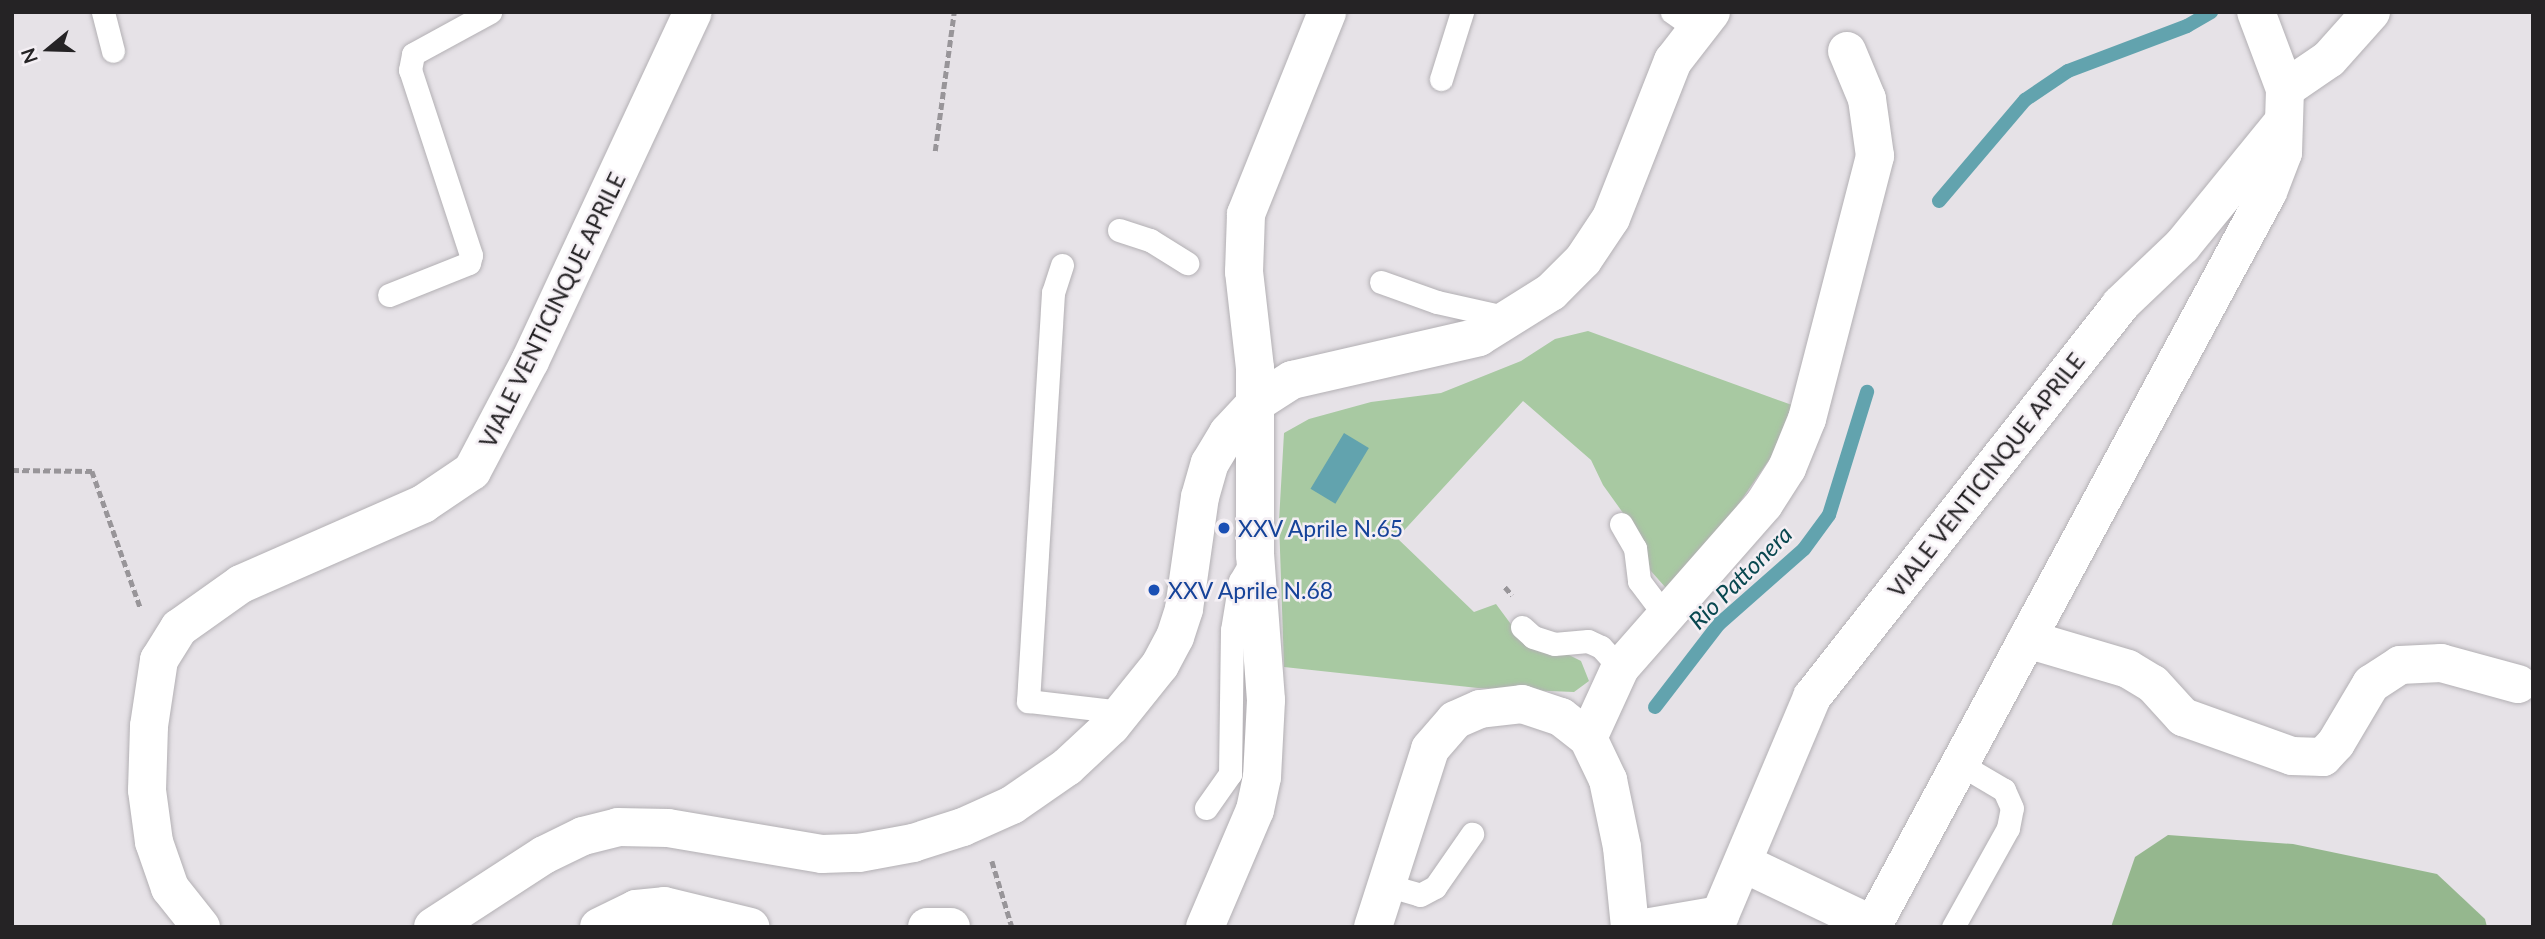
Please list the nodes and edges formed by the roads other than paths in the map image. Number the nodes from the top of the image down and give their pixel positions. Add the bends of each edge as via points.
1 (103, 12) edge
2 (490, 12) edge
3 (693, 12) edge
4 (1462, 12) edge
5 (2371, 12) edge
6 (1320, 16) edge
7 (1693, 17) edge
8 (2259, 17) edge
9 (113, 51) dead end
10 (1847, 51) dead end
11 (1441, 79) dead end
12 (2284, 106) junction
13 (1119, 230) dead end
14 (1187, 264) dead end
15 (1062, 265) dead end
16 (1381, 282) dead end
17 (389, 295) dead end
18 (1513, 319) junction
19 (1256, 403) junction
20 (1621, 524) dead end
21 (1255, 555) junction
22 (1667, 618) junction
23 (1522, 627) dead end
24 (2027, 639) junction
25 (1620, 668) junction
26 (2518, 684) dead end
27 (1122, 712) junction
28 (1588, 738) junction
29 (1960, 764) junction
30 (1206, 808) dead end
31 (1472, 834) dead end
32 (1745, 864) junction
33 (1386, 886) junction
34 (1731, 921) edge
35 (1873, 926) edge
36 (201, 927) edge
37 (433, 927) edge
38 (599, 927) edge
39 (750, 927) edge
40 (928, 927) edge
41 (951, 927) edge
42 (1205, 927) edge
43 (1373, 927) edge
44 (1630, 927) edge
45 (1650, 927) edge
46 (1953, 927) edge

1 - 9 lane
2 - 17 lane via 413,54 410,70 471,255 469,263
3 - 36 street, VIALE VENTICINQUE APRILE via 524,374 472,471 423,504 241,584 179,628 159,660 149,726 147,790 154,842 170,888
4 - 11 lane
5 - 12 street, VIALE VENTICINQUE APRILE
6 - 19 street via 1246,214 1244,272
7 - 18 street via 1611,218 1583,260
8 - 12 street
10 - 22 street via 1867,99 1875,156 1807,419 1787,468 1764,504
12 - 24 street via 2283,153 2268,192
12 - 32 street, VIALE VENTICINQUE APRILE via 2182,246 2120,305 1812,697
13 - 14 lane via 1150,240
15 - 27 lane via 1053,293 1028,701
16 - 18 lane via 1437,302
18 - 19 street via 1479,337 1438,350 1329,368 1292,380
19 - 21 street
19 - 27 street via 1228,433 1210,463 1175,637 1160,665
20 - 22 lane via 1635,548 1639,581
21 - 30 lane via 1240,581 1232,631 1230,774
21 - 42 street via 1266,699 1262,777 1255,810
22 - 25 street
23 - 25 lane via 1554,645 1588,641 1601,647
24 - 26 street via 2128,669 2153,684 2183,717 2292,756 2323,757 2371,684 2400,665 2441,663
24 - 29 street
25 - 28 street
27 - 37 street via 1068,767 1012,805 913,844 822,854 668,828 618,827 583,836 544,855
28 - 33 street via 1561,717 1522,704 1480,709 1455,720 1430,749
28 - 44 street via 1608,780 1622,847
29 - 35 street
29 - 46 lane via 2004,790 2012,808 2008,828
31 - 33 lane via 1435,887 1420,895
32 - 34 street, VIALE VENTICINQUE APRILE
32 - 35 street
33 - 43 street
34 - 45 street, VIALE VENTICINQUE APRILE
38 - 39 street via 636,909 664,906
40 - 41 street

